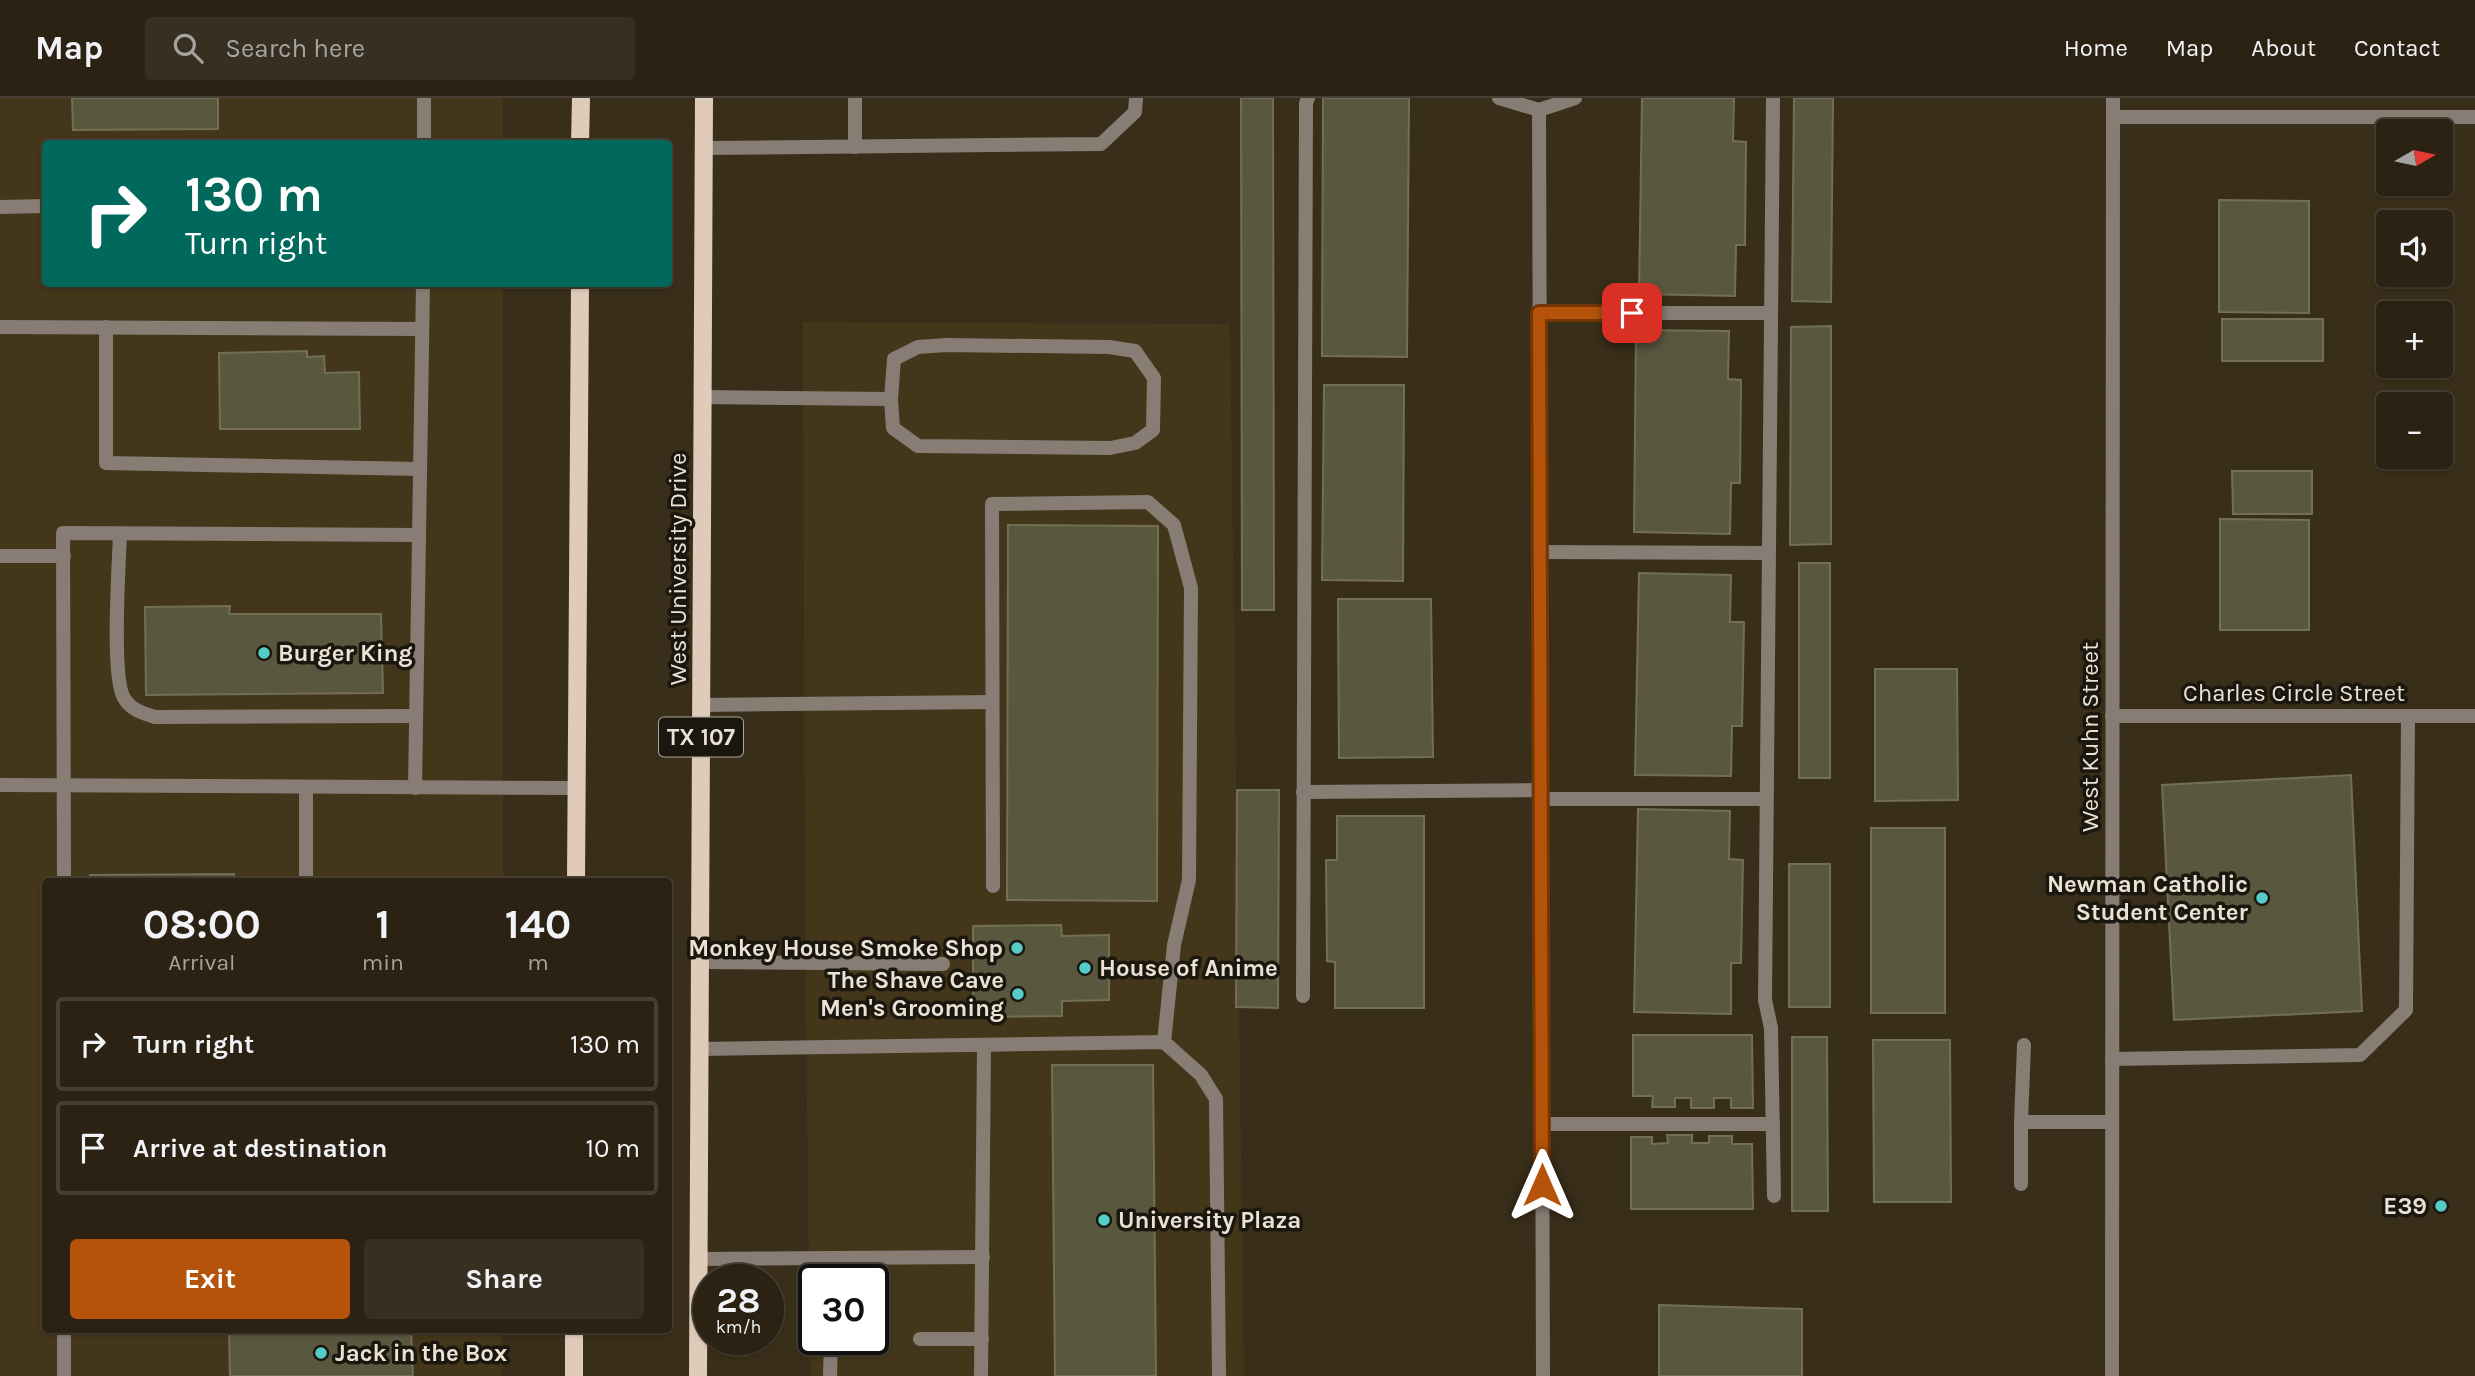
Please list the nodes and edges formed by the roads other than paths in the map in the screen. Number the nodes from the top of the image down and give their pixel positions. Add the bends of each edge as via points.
1 (424, 98) edge
2 (581, 98) edge
3 (704, 98) edge
4 (855, 98) edge
5 (1136, 98) edge
6 (1308, 98) edge
7 (1499, 98) edge
8 (1575, 98) edge
9 (1773, 98) edge
10 (2113, 98) edge
11 (1539, 110) junction
12 (2113, 117) junction
13 (2475, 117) edge
14 (424, 140) edge
15 (580, 140) edge
16 (855, 147) junction
17 (704, 148) junction
18 (0, 206) edge
19 (42, 206) edge
20 (423, 287) edge
21 (580, 287) edge
22 (1539, 313) junction
23 (1771, 313) junction
24 (0, 327) edge
25 (106, 327) junction
26 (422, 329) junction
27 (703, 397) junction
28 (891, 399) junction
29 (419, 469) junction
30 (120, 534) junction
31 (419, 535) junction
32 (1540, 552) junction
33 (1768, 553) junction
34 (0, 556) edge
35 (64, 556) junction
36 (992, 702) junction
37 (702, 705) junction
38 (416, 716) junction
39 (2112, 716) junction
40 (2408, 716) junction
41 (2475, 716) edge
42 (0, 785) edge
43 (64, 786) junction
44 (306, 787) junction
45 (415, 788) junction
46 (577, 788) junction
47 (1303, 792) junction
48 (1541, 794) junction
49 (1766, 799) junction
50 (64, 878) edge
51 (306, 878) edge
52 (576, 878) edge
53 (993, 886) dead end
54 (700, 962) junction
55 (943, 964) dead end
56 (1303, 996) dead end
57 (1164, 1042) junction
58 (984, 1045) junction
59 (2024, 1045) dead end
60 (700, 1049) junction
61 (2112, 1059) junction
62 (2021, 1122) junction
63 (2112, 1122) junction
64 (1542, 1125) junction
65 (1773, 1125) junction
66 (2021, 1184) dead end
67 (1774, 1196) dead end
68 (984, 1257) junction
69 (832, 1258) junction
70 (699, 1259) junction
71 (832, 1264) edge
72 (64, 1333) edge
73 (574, 1333) edge
74 (920, 1339) dead end
75 (982, 1339) junction
76 (833, 1355) edge
77 (64, 1376) edge
78 (574, 1376) edge
79 (698, 1376) edge
80 (830, 1376) edge
81 (981, 1376) edge
82 (1219, 1376) edge
83 (1543, 1376) edge
84 (2112, 1376) edge

1 - 14 street
2 - 15 main road
3 - 17 main road, West University Drive / TX 107
4 - 16 street
5 - 16 street via 1135,112 1101,144
6 - 47 street
7 - 11 street
8 - 11 street
9 - 23 street
10 - 12 street, West Kuhn Street
11 - 22 street
12 - 13 street
12 - 39 street, West Kuhn Street
16 - 17 street
17 - 27 main road, West University Drive / TX 107
18 - 19 street
20 - 26 street
21 - 46 main road
22 - 23 street
22 - 32 street
23 - 33 street
24 - 25 street
25 - 26 street
25 - 29 street via 106,463
26 - 29 street
27 - 28 street
27 - 37 main road, West University Drive / TX 107
28 - 28 street via 893,428 918,446 1110,448 1135,443 1153,430 1154,378 1135,351 1109,347 918,347 894,359
29 - 31 street
30 - 31 street
30 - 35 street via 63,533
30 - 38 street via 117,665 122,696 135,710 155,717
31 - 38 street
32 - 33 street
32 - 48 street
33 - 49 street
34 - 35 street
35 - 43 street
36 - 37 street
36 - 53 street
36 - 57 street via 992,504 1148,502 1174,525 1191,588 1189,880 1174,945
37 - 54 main road, West University Drive / TX 107
38 - 45 street
39 - 40 street, Charles Circle Street
39 - 61 street, West Kuhn Street
40 - 41 street, Charles Circle Street
40 - 61 street via 2406,1010 2360,1055
42 - 43 street
43 - 44 street
43 - 50 street
44 - 45 street
44 - 51 street
45 - 46 street
46 - 52 main road
47 - 48 street
47 - 56 street
48 - 49 street
48 - 64 street
49 - 65 street via 1765,1000 1771,1028
54 - 55 street
54 - 60 main road, West University Drive / TX 107
57 - 58 street
57 - 82 street via 1201,1075 1216,1099
58 - 60 street
58 - 68 street
59 - 62 street
60 - 70 main road, West University Drive / TX 107
61 - 63 street, West Kuhn Street
62 - 63 street
62 - 66 street
63 - 84 street, West Kuhn Street
64 - 65 street
64 - 83 street
65 - 67 street
68 - 69 street
68 - 75 street
69 - 70 street
69 - 71 street
70 - 79 main road, West University Drive / TX 107
72 - 77 street
73 - 78 main road
74 - 75 street
75 - 81 street
76 - 80 street

